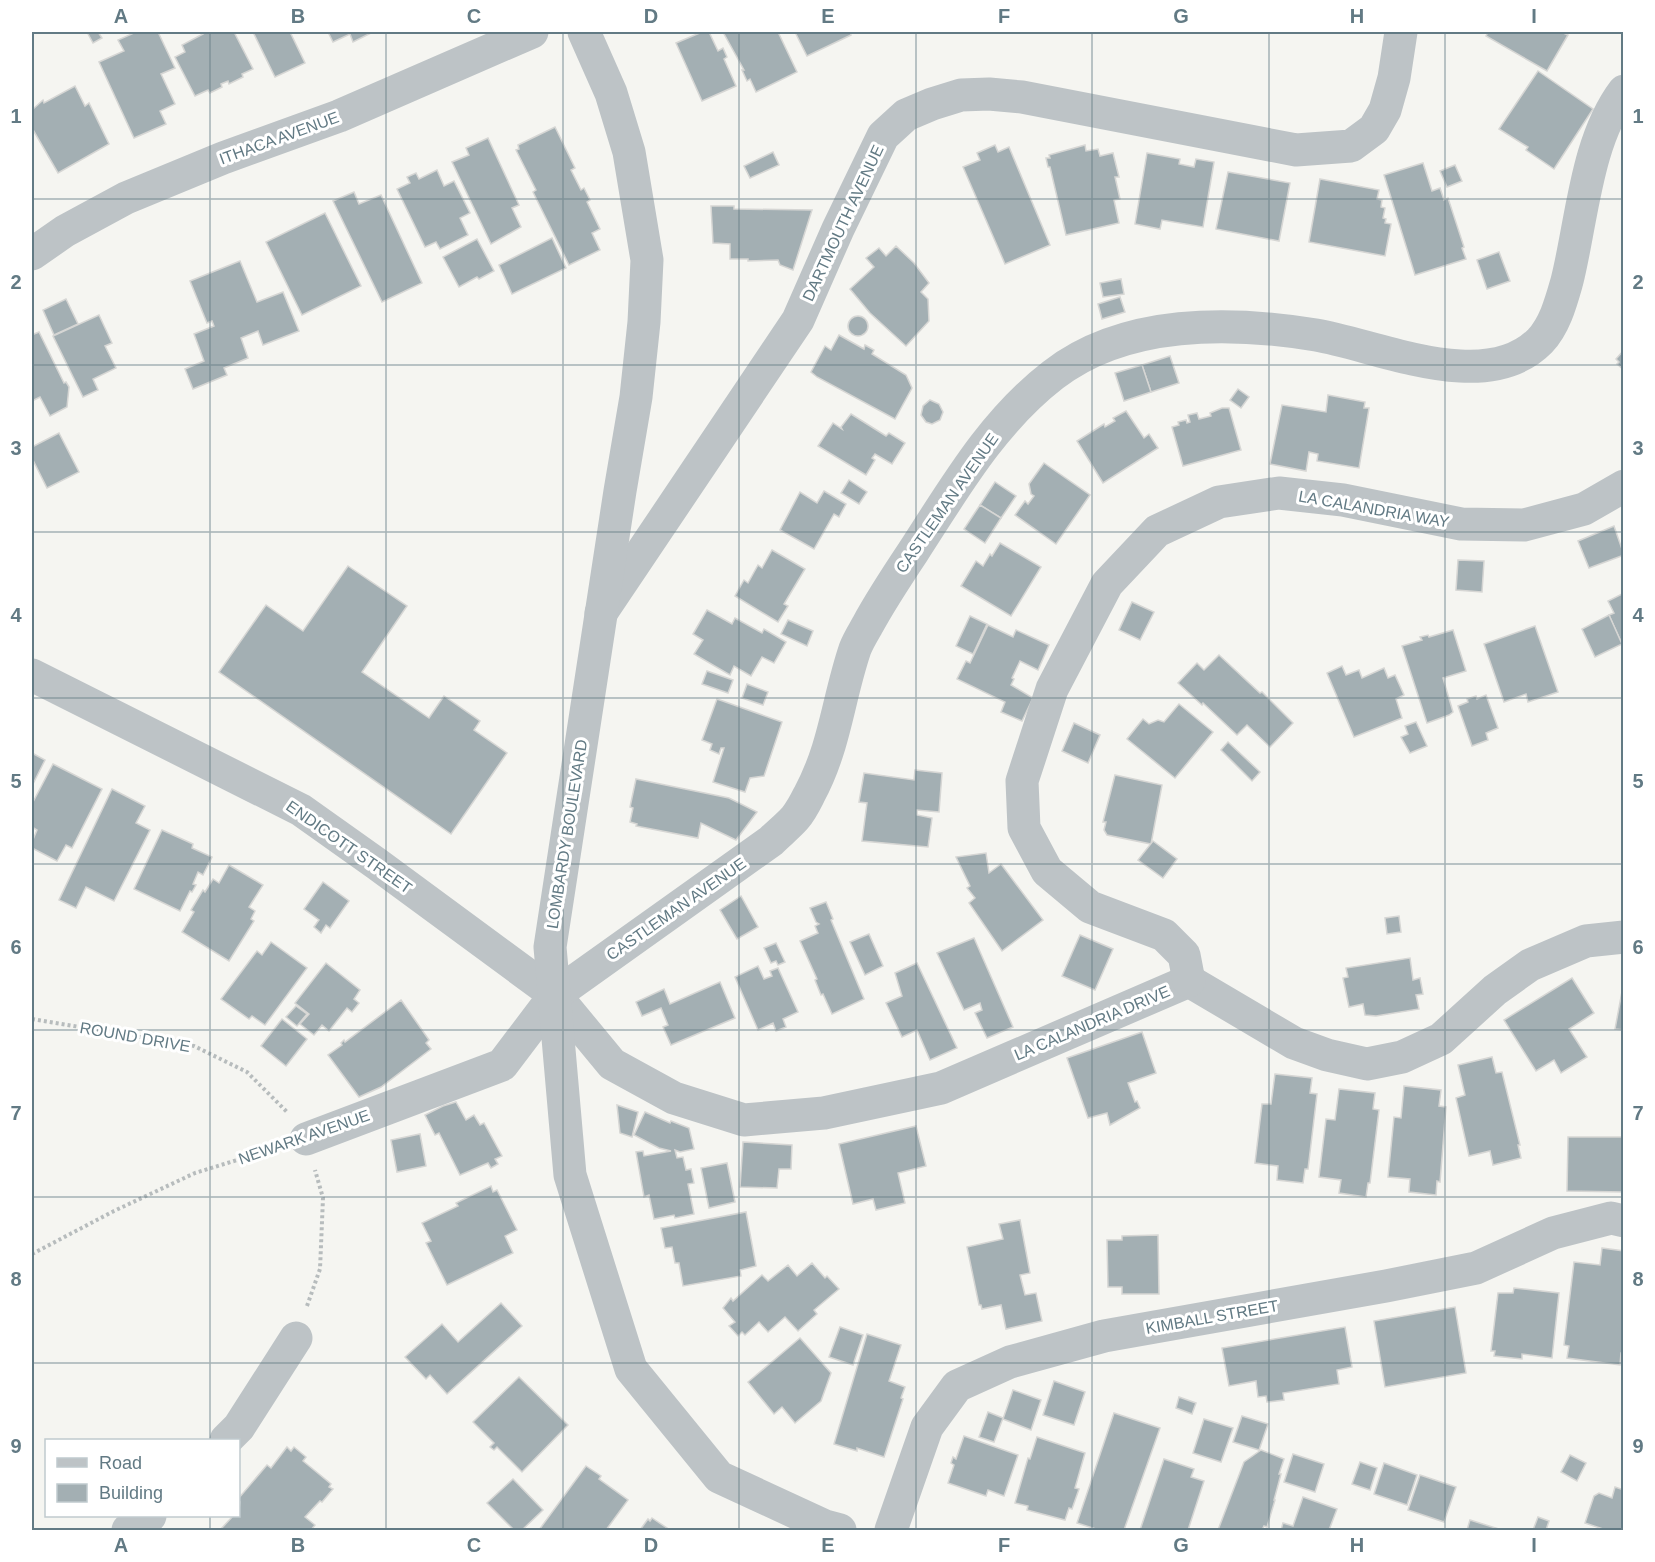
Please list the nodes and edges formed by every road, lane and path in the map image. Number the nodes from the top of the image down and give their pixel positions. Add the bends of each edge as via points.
1 (532, 32) edge
2 (584, 32) edge
3 (1401, 32) edge
4 (1623, 91) edge
5 (32, 254) edge
6 (1623, 486) edge
7 (601, 612) junction
8 (32, 675) edge
9 (1623, 937) edge
10 (1189, 981) junction
11 (555, 995) junction
12 (32, 1019) edge
13 (306, 1138) junction
14 (1623, 1221) edge
15 (32, 1254) edge
16 (296, 1338) joint
17 (227, 1439) edge
18 (147, 1517) edge
19 (129, 1530) edge
20 (840, 1530) edge
21 (891, 1530) edge

1 - 5 street, ITHACA AVENUE via 339,116 126,198
2 - 7 street, LOMBARDY BOULEVARD via 611,93 629,153 646,260 636,397
3 - 7 street, DARTMOUTH AVENUE via 1395,78 1385,110 1374,129 1351,146 1296,150 989,94 961,95 906,115 883,136 798,320
4 - 11 street, CASTLEMAN AVENUE via 1595,149 1559,310 1541,340 1519,357 1487,366 1452,367 1317,335 1242,327 1181,329 1134,337 1090,352 1054,374 988,440 884,594 856,647 832,741 797,816 771,841
6 - 10 street, LA CALANDRIA WAY via 1584,509 1524,525 1461,524 1343,500 1280,493 1219,502 1157,531 1107,584 1052,689 1022,781 1024,828 1047,871 1090,908 1164,934 1184,955
7 - 11 street, LOMBARDY BOULEVARD via 550,947
8 - 11 street, ENDICOTT STREET via 301,810
9 - 10 street, LA CALANDRIA DRIVE via 1586,941 1530,964 1441,1039 1402,1057 1367,1064 1294,1043
10 - 11 street, LA CALANDRIA DRIVE via 941,1088 824,1113 744,1120 674,1098 612,1064
11 - 13 street, NEWARK AVENUE via 502,1065
11 - 20 street, LOMBARDY BOULEVARD via 570,1175 631,1369 719,1478
12 - 13 path, ROUND DRIVE via 194,1046 247,1072 288,1113
13 - 15 path, NEWARK AVENUE via 195,1173
13 - 16 path, ROUND DRIVE via 323,1198 320,1269
14 - 21 street, KIMBALL STREET via 1611,1218 1553,1233 1476,1268 1104,1336 1010,1362 957,1386 933,1419
16 - 17 street via 239,1427
18 - 19 street

